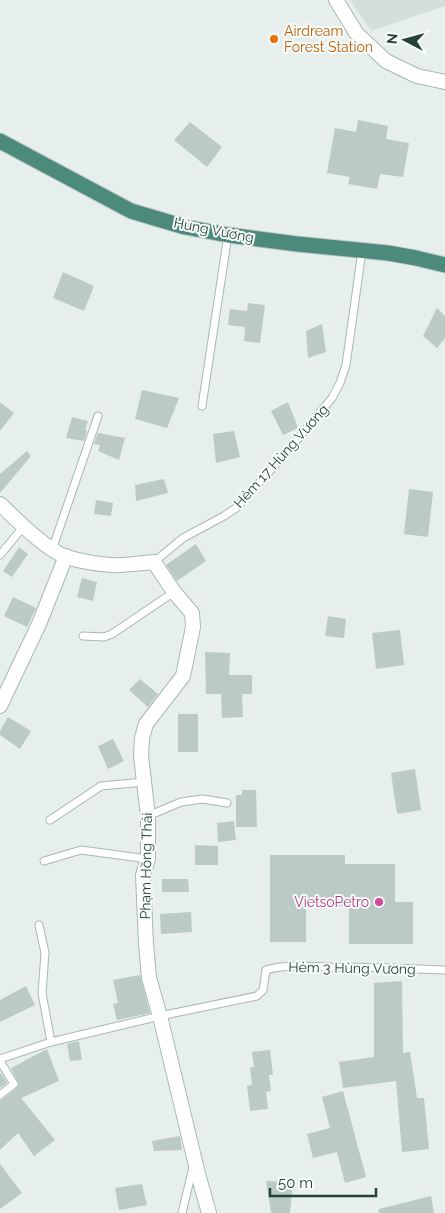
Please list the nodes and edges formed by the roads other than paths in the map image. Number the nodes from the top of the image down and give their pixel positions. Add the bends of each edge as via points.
1 (336, 0) edge
2 (445, 82) edge
3 (0, 141) edge
4 (228, 235) junction
5 (362, 251) junction
6 (445, 264) edge
7 (202, 406) dead end
8 (98, 416) dead end
9 (0, 504) edge
10 (24, 526) junction
11 (52, 550) junction
12 (0, 555) edge
13 (66, 556) junction
14 (154, 562) junction
15 (174, 592) junction
16 (83, 636) dead end
17 (0, 706) edge
18 (144, 782) junction
19 (227, 803) dead end
20 (148, 816) junction
21 (50, 820) dead end
22 (148, 860) junction
23 (44, 861) dead end
24 (40, 925) dead end
25 (445, 970) edge
26 (160, 1016) junction
27 (51, 1042) junction
28 (0, 1060) edge
29 (0, 1095) edge
30 (195, 1161) junction
31 (182, 1213) edge
32 (209, 1213) edge

1 - 2 street via 357,34 386,61 417,76
3 - 4 highway, Hùng Vương via 131,211 185,227
4 - 5 highway, Hùng Vương
4 - 7 lane
5 - 6 highway, Hùng Vương
5 - 14 lane, Hẻm 17 Hùng Vương via 346,365 332,398 236,508 183,538
8 - 11 lane
9 - 10 street
10 - 11 street
10 - 12 lane
11 - 13 street
13 - 14 street via 112,565
13 - 17 street via 39,624
14 - 15 street, Phạm Hồng Thái
15 - 16 lane via 112,634
15 - 18 street, Phạm Hồng Thái via 192,613 193,627 183,676 146,724 141,756
18 - 20 street, Phạm Hồng Thái
18 - 21 lane via 101,786
19 - 20 lane via 203,799 181,802
20 - 22 street, Phạm Hồng Thái
22 - 23 lane via 81,850
22 - 26 street, Phạm Hồng Thái via 143,876 146,944 150,978
24 - 27 lane via 45,953 42,993
25 - 26 lane, Hẻm 3 Hùng Vương via 272,968 266,970 263,990 257,996
26 - 27 lane
26 - 30 street, Phạm Hồng Thái
27 - 28 lane
28 - 29 lane via 14,1084
30 - 31 lane
30 - 32 street, Phạm Hồng Thái

